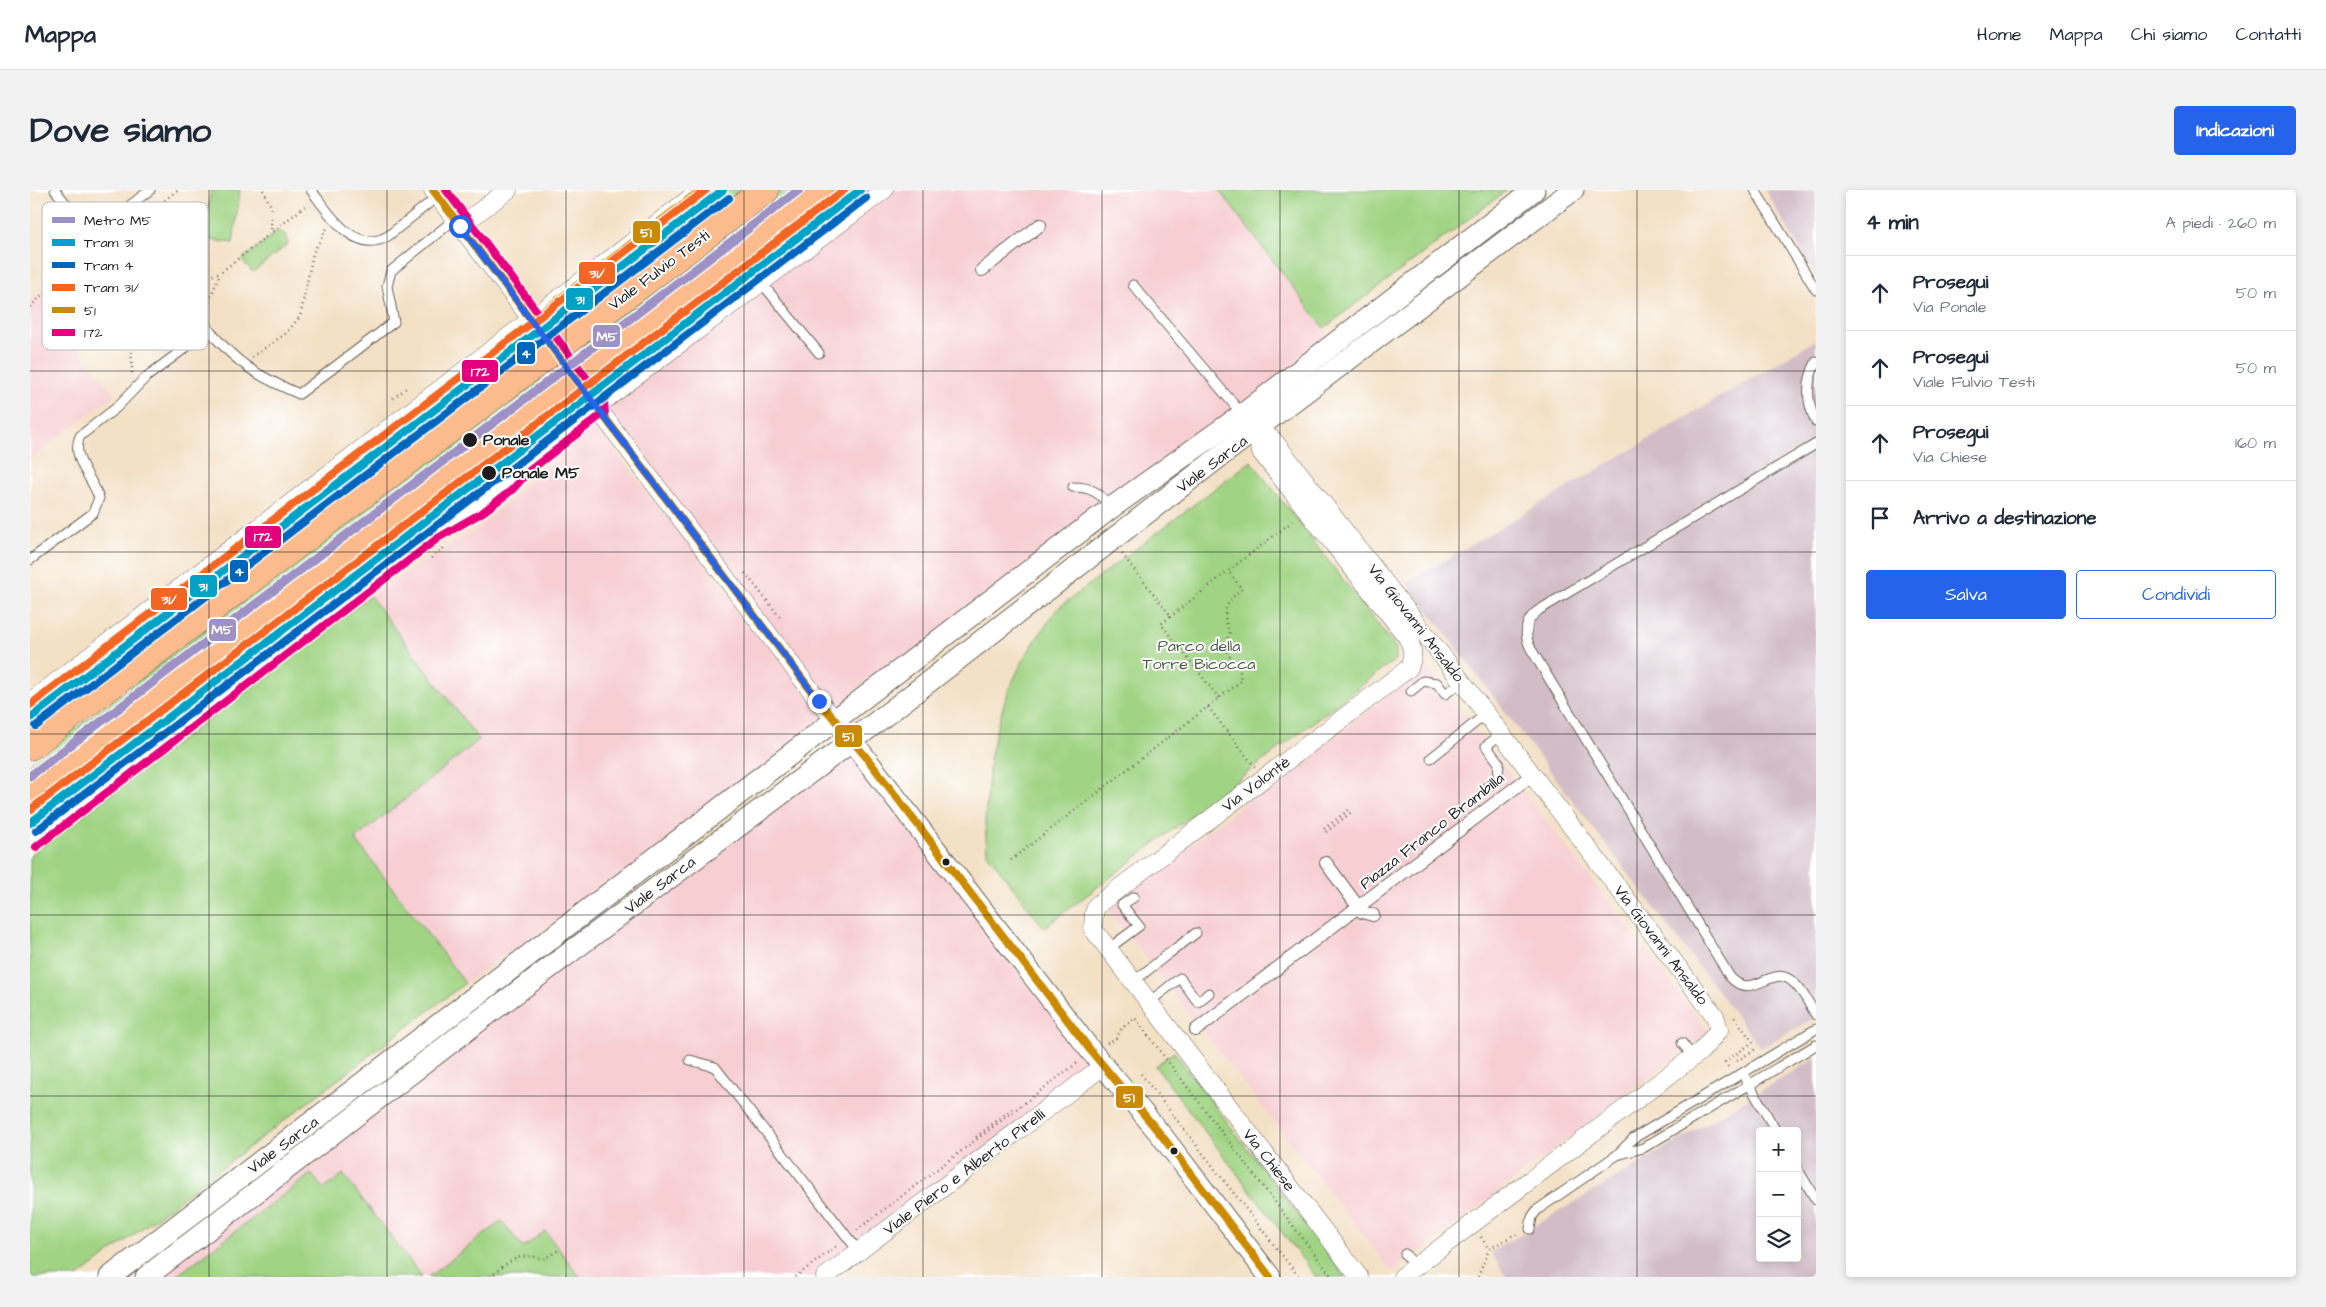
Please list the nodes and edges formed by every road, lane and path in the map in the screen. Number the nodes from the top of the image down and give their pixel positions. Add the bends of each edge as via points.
1 (55, 190) edge
2 (150, 190) edge
3 (263, 190) edge
4 (508, 190) edge
5 (702, 190) edge
6 (765, 190) edge
7 (818, 190) edge
8 (884, 190) edge
9 (1534, 190) edge
10 (1573, 190) edge
11 (1755, 190) edge
12 (435, 193) edge
13 (314, 194) edge
14 (65, 202) edge
15 (134, 202) edge
16 (333, 218) junction
17 (458, 223) junction
18 (1040, 225) dead end
19 (271, 233) junction
20 (982, 270) dead end
21 (220, 272) junction
22 (208, 277) edge
23 (1813, 280) edge
24 (761, 282) junction
25 (1133, 285) dead end
26 (1816, 290) edge
27 (208, 314) edge
28 (532, 320) junction
29 (208, 327) edge
30 (554, 349) junction
31 (131, 350) edge
32 (179, 350) edge
33 (819, 353) dead end
34 (1816, 362) edge
35 (241, 364) junction
36 (573, 376) junction
37 (409, 386) dead end
38 (135, 388) junction
39 (393, 398) dead end
40 (596, 407) junction
41 (1242, 414) junction
42 (1816, 422) edge
43 (1257, 430) junction
44 (1816, 444) edge
45 (1073, 487) dead end
46 (1111, 508) junction
47 (1307, 510) junction
48 (445, 547) dead end
49 (1121, 553) dead end
50 (431, 558) dead end
51 (30, 560) edge
52 (1228, 571) junction
53 (745, 573) dead end
54 (1171, 616) junction
55 (780, 617) dead end
56 (1447, 662) junction
57 (1409, 668) junction
58 (1462, 682) junction
59 (1411, 691) dead end
60 (1219, 698) junction
61 (30, 702) edge
62 (1208, 707) junction
63 (1486, 714) junction
64 (835, 720) junction
65 (1501, 734) junction
66 (852, 741) junction
67 (30, 746) edge
68 (1431, 758) dead end
69 (1264, 778) junction
70 (1524, 781) dead end
71 (1486, 788) dead end
72 (30, 793) edge
73 (1352, 810) dead end
74 (1325, 830) dead end
75 (30, 839) edge
76 (1011, 860) dead end
77 (1326, 863) dead end
78 (1134, 897) dead end
79 (1364, 914) junction
80 (1094, 929) joint
81 (1196, 933) dead end
82 (1108, 949) junction
83 (1133, 982) junction
84 (1209, 993) dead end
85 (1149, 1002) junction
86 (1816, 1015) edge
87 (1734, 1017) dead end
88 (462, 1021) junction
89 (1816, 1029) edge
90 (1196, 1030) dead end
91 (1115, 1040) dead end
92 (1816, 1045) edge
93 (1757, 1048) dead end
94 (690, 1060) dead end
95 (1081, 1060) dead end
96 (1103, 1066) junction
97 (1742, 1072) junction
98 (1141, 1074) dead end
99 (1749, 1084) junction
100 (1012, 1109) dead end
101 (1774, 1127) edge
102 (976, 1137) dead end
103 (1617, 1155) junction
104 (1799, 1172) edge
105 (1816, 1200) edge
106 (1530, 1227) joint
107 (1478, 1234) dead end
108 (848, 1237) junction
109 (1489, 1249) junction
110 (559, 1250) dead end
111 (859, 1252) junction
112 (1408, 1266) edge
113 (110, 1277) edge
114 (146, 1277) edge
115 (490, 1277) edge
116 (795, 1277) edge
117 (825, 1277) edge
118 (1270, 1277) edge
119 (1299, 1277) edge
120 (1332, 1277) edge
121 (1359, 1277) edge
122 (1478, 1277) edge

1 - 14 lane
2 - 15 lane
3 - 19 path via 271,206
4 - 17 street
5 - 28 street
6 - 30 main road, Viale Fulvio Testi
7 - 36 main road, Viale Fulvio Testi
8 - 24 street
9 - 41 street, Viale Sarca
10 - 43 street, Viale Sarca
11 - 23 lane
12 - 16 lane via 378,242 359,240
12 - 17 street
13 - 16 lane
13 - 19 path
16 - 35 path via 313,254 300,317 285,334
17 - 28 street
17 - 35 lane via 391,271 387,286 394,322 299,394
18 - 20 street
19 - 21 path
21 - 22 path
21 - 27 path via 209,301
23 - 26 lane
24 - 33 lane
24 - 40 street
25 - 41 lane
28 - 30 street
28 - 61 street
29 - 35 lane
30 - 36 main road
30 - 67 main road, Viale Fulvio Testi
31 - 38 path via 130,368
32 - 38 lane
34 - 42 lane via 1808,395
36 - 40 street
36 - 72 main road, Viale Fulvio Testi
37 - 39 path
38 - 51 lane via 116,408 80,436 77,443 80,459 99,498 93,513
40 - 64 street
40 - 75 street via 522,464 506,482 432,530
41 - 43 street
41 - 46 street, Viale Sarca
43 - 47 street, Via Giovanni Ansaldo via 1261,452
43 - 56 street, Via Giovanni Ansaldo via 1274,441
43 - 66 street, Viale Sarca
44 - 86 lane via 1538,610 1529,619 1526,633 1530,649 1730,976 1740,985 1749,987 1773,977 1788,979
45 - 46 lane via 1088,487 1101,495
46 - 64 street, Viale Sarca
47 - 52 path
47 - 57 street, Via Giovanni Ansaldo via 1407,637 1413,653
48 - 50 path
49 - 54 path
52 - 54 path
52 - 60 path via 1242,589 1226,605 1226,624 1230,632 1225,650 1239,664 1241,681
53 - 55 path
54 - 60 path via 1161,624
56 - 57 street, Via Volontè via 1428,658
56 - 58 street, Via Giovanni Ansaldo
57 - 69 street, Via Volontè
58 - 59 lane via 1445,694 1437,683 1423,681
58 - 63 street, Via Giovanni Ansaldo
60 - 62 path
62 - 69 path
62 - 76 path
63 - 65 street, Via Giovanni Ansaldo
63 - 68 lane
64 - 66 street
64 - 88 street, Viale Sarca
65 - 71 lane via 1486,746 1499,764 1498,778
65 - 112 street, Via Giovanni Ansaldo via 1715,1016 1719,1030 1707,1046 1688,1050
66 - 88 street, Viale Sarca
66 - 96 street
69 - 80 street, Via Volontè via 1097,905
70 - 79 street, Piazza Franco Brambilla
73 - 74 path
77 - 79 street, Piazza Franco Brambilla
78 - 82 lane via 1122,905 1139,926
79 - 90 street, Piazza Franco Brambilla
80 - 82 street, Via Chiese
81 - 83 lane
82 - 83 street, Via Chiese
83 - 85 street, Via Chiese
84 - 85 lane via 1198,1002 1180,978
85 - 121 street, Via Chiese
87 - 93 path via 1753,1042 1724,1062 1728,1067
88 - 113 street, Viale Sarca
88 - 114 street, Viale Sarca
89 - 97 lane
91 - 120 path via 1122,1028 1134,1018
92 - 99 lane
94 - 108 lane via 715,1067
95 - 108 path
96 - 111 street, Viale Piero e Alberto Pirelli
96 - 118 street via 1162,1136
97 - 99 lane
97 - 103 lane via 1638,1134
98 - 119 path
99 - 101 lane
99 - 103 lane via 1642,1148
100 - 102 path
103 - 106 lane via 1537,1210
104 - 105 lane
106 - 109 path
107 - 109 path
108 - 111 lane
108 - 116 path
109 - 122 path
110 - 115 path via 543,1258 530,1255 514,1258
111 - 117 street, Viale Piero e Alberto Pirelli

